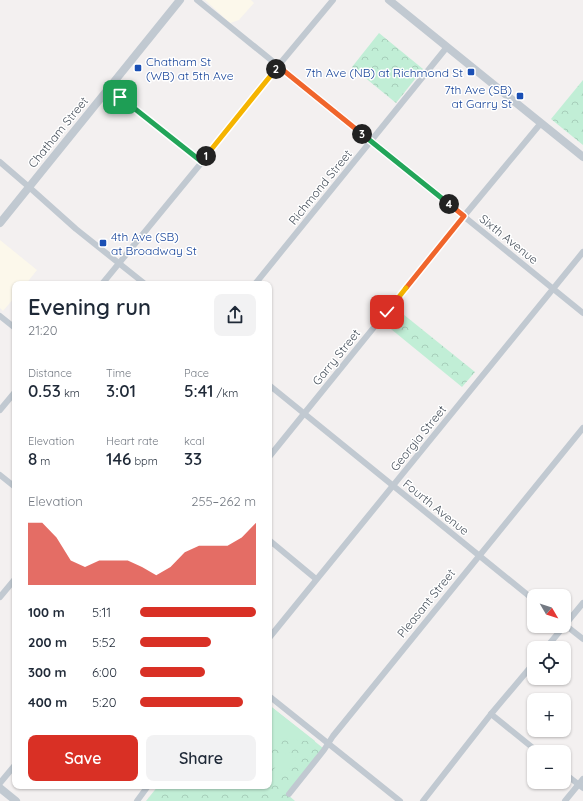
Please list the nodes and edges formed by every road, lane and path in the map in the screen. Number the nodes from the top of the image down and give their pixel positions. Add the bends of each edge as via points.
1 (180, 0) edge
2 (198, 0) edge
3 (333, 0) edge
4 (389, 0) edge
5 (448, 47) junction
6 (278, 66) junction
7 (110, 88) junction
8 (541, 123) junction
9 (371, 141) junction
10 (583, 157) edge
11 (0, 162) edge
12 (202, 162) junction
13 (29, 187) junction
14 (464, 216) junction
15 (0, 223) edge
16 (583, 252) edge
17 (119, 263) junction
18 (104, 281) edge
19 (141, 281) edge
20 (257, 281) edge
21 (553, 289) junction
22 (583, 313) edge
23 (0, 316) edge
24 (12, 326) edge
25 (272, 387) edge
26 (12, 396) edge
27 (0, 410) edge
28 (304, 414) junction
29 (583, 428) edge
30 (272, 453) edge
31 (0, 475) edge
32 (12, 485) edge
33 (393, 486) junction
34 (272, 542) edge
35 (479, 555) junction
36 (316, 579) junction
37 (12, 583) edge
38 (527, 594) edge
39 (0, 597) edge
40 (583, 603) edge
41 (571, 618) edge
42 (571, 630) edge
43 (558, 633) edge
44 (272, 634) edge
45 (583, 639) edge
46 (552, 641) edge
47 (527, 672) edge
48 (272, 698) edge
49 (492, 714) junction
50 (329, 744) junction
51 (530, 745) edge
52 (12, 769) edge
53 (571, 778) edge
54 (583, 778) edge
55 (0, 783) edge
56 (581, 786) edge
57 (0, 788) edge
58 (146, 789) edge
59 (289, 794) dead end
60 (16, 801) edge
61 (136, 801) edge
62 (400, 801) edge
63 (423, 801) edge
64 (565, 801) edge

1 - 7 street, Chatham Street
2 - 6 street, Sixth Avenue
3 - 6 street
4 - 5 street
5 - 8 street
5 - 9 street, Richmond Street
6 - 9 street, Sixth Avenue
6 - 12 street
7 - 12 street
7 - 13 street, Chatham Street
8 - 10 street
8 - 14 street, Garry Street
9 - 14 street, Sixth Avenue
9 - 20 street, Richmond Street
11 - 13 street
12 - 17 street
13 - 15 street, Chatham Street
13 - 17 street
14 - 21 street, Sixth Avenue
14 - 28 street, Garry Street
16 - 21 street, Georgia Street
17 - 18 street
17 - 19 street
21 - 22 street, Sixth Avenue
21 - 33 street, Georgia Street
23 - 24 street
25 - 28 street, Fourth Avenue
26 - 27 street
28 - 30 street, Garry Street
28 - 33 street, Fourth Avenue
29 - 35 street, Pleasant Street
31 - 32 street
33 - 35 street, Fourth Avenue
33 - 36 street, Georgia Street
34 - 36 street
35 - 38 street, Fourth Avenue
35 - 50 street, Pleasant Street
36 - 44 street, Georgia Street
37 - 39 street
40 - 41 street
42 - 45 street
43 - 46 street
47 - 49 street
48 - 50 street
49 - 51 street
49 - 63 street
50 - 59 street, Pleasant Street
50 - 62 street
52 - 55 street
53 - 56 street
54 - 56 street
56 - 64 street
57 - 60 street
58 - 61 street

